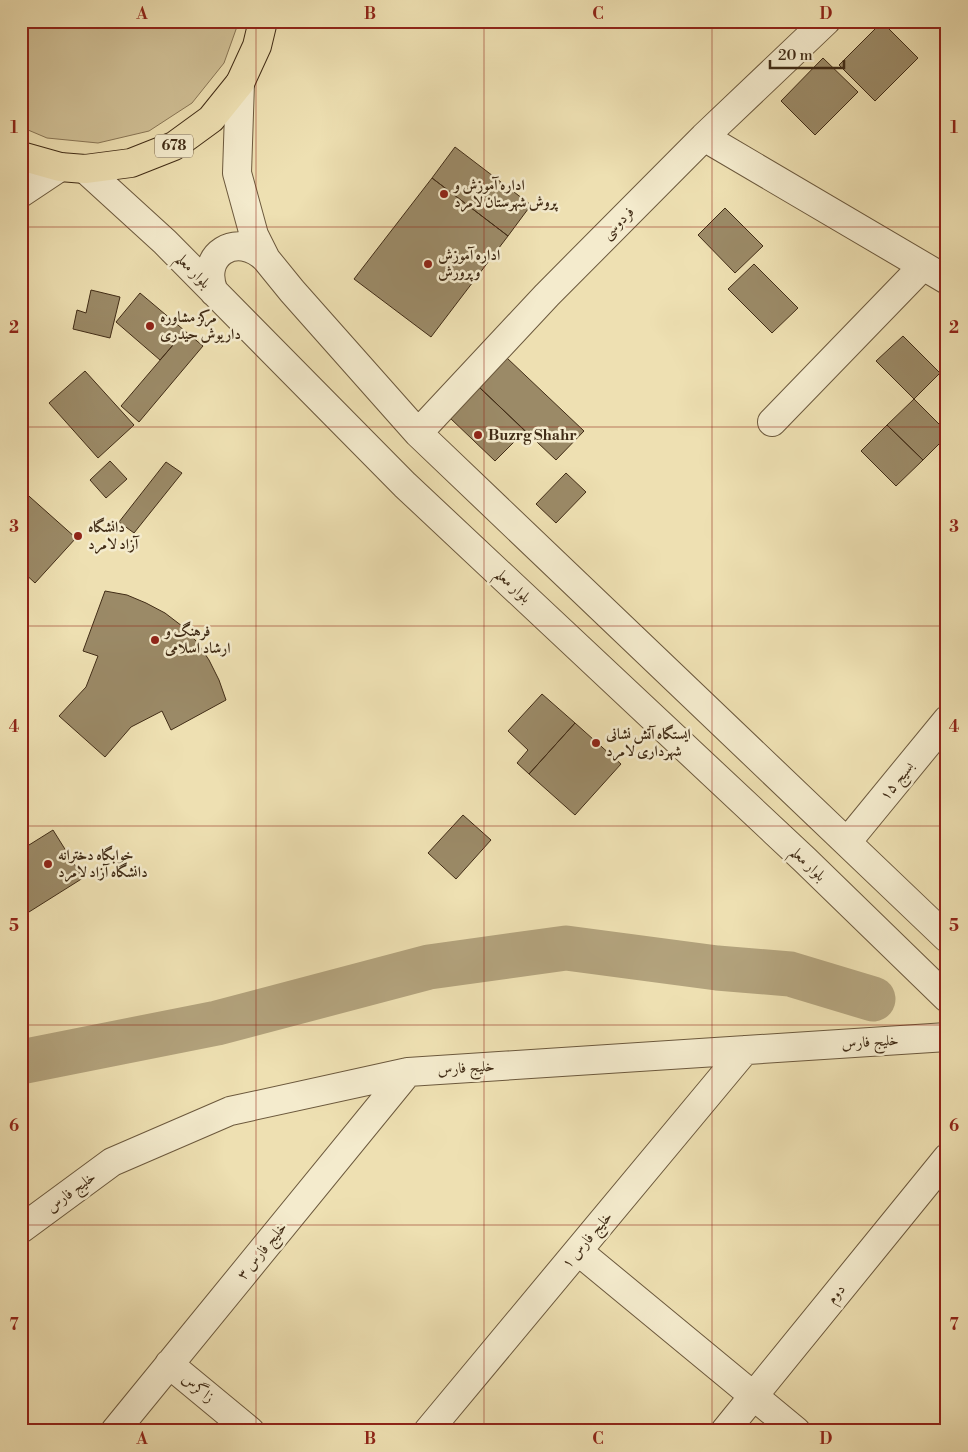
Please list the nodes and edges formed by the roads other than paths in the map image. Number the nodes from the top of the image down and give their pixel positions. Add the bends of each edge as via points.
1 (263, 21) edge
2 (826, 21) edge
3 (240, 83) junction
4 (704, 137) junction
5 (21, 156) edge
6 (73, 168) junction
7 (21, 193) edge
8 (266, 259) junction
9 (923, 266) junction
10 (947, 280) edge
11 (214, 292) junction
12 (772, 422) dead end
13 (418, 433) junction
14 (947, 720) edge
15 (847, 842) junction
16 (947, 938) edge
17 (947, 998) edge
18 (947, 1037) edge
19 (745, 1050) junction
20 (408, 1072) junction
21 (947, 1158) edge
22 (21, 1229) edge
23 (578, 1251) junction
24 (169, 1364) junction
25 (753, 1395) junction
26 (115, 1431) edge
27 (250, 1431) edge
28 (428, 1431) edge
29 (724, 1431) edge
30 (796, 1431) edge

1 - 3 highway, 678 via 258,46
2 - 4 street, فردوسی
3 - 6 highway, 678 via 211,119 174,146 131,163
3 - 8 street via 237,173 254,235
4 - 9 street
4 - 13 street, فردوسی via 546,295
5 - 6 highway, 678
6 - 7 street
6 - 11 street, بلوار معلم via 165,242
8 - 11 street via 249,247 228,248 219,254 209,272
8 - 13 street
9 - 10 street
9 - 12 street
11 - 17 street, بلوار معلم via 404,485 805,860
13 - 15 street
14 - 15 street, بسیج ۱۵
15 - 16 street
18 - 19 street, خلیج فارس
19 - 20 street, خلیج فارس
19 - 23 street, خلیج فارس ۱
20 - 22 street, خلیج فارس via 230,1111 112,1162
20 - 24 street, خلیج فارس ۳
21 - 25 street, دوم
23 - 25 street
23 - 28 street, خلیج فارس ۱
24 - 26 street, خلیج فارس ۳
24 - 27 street, زاگرس
25 - 29 street, دوم
25 - 30 street

